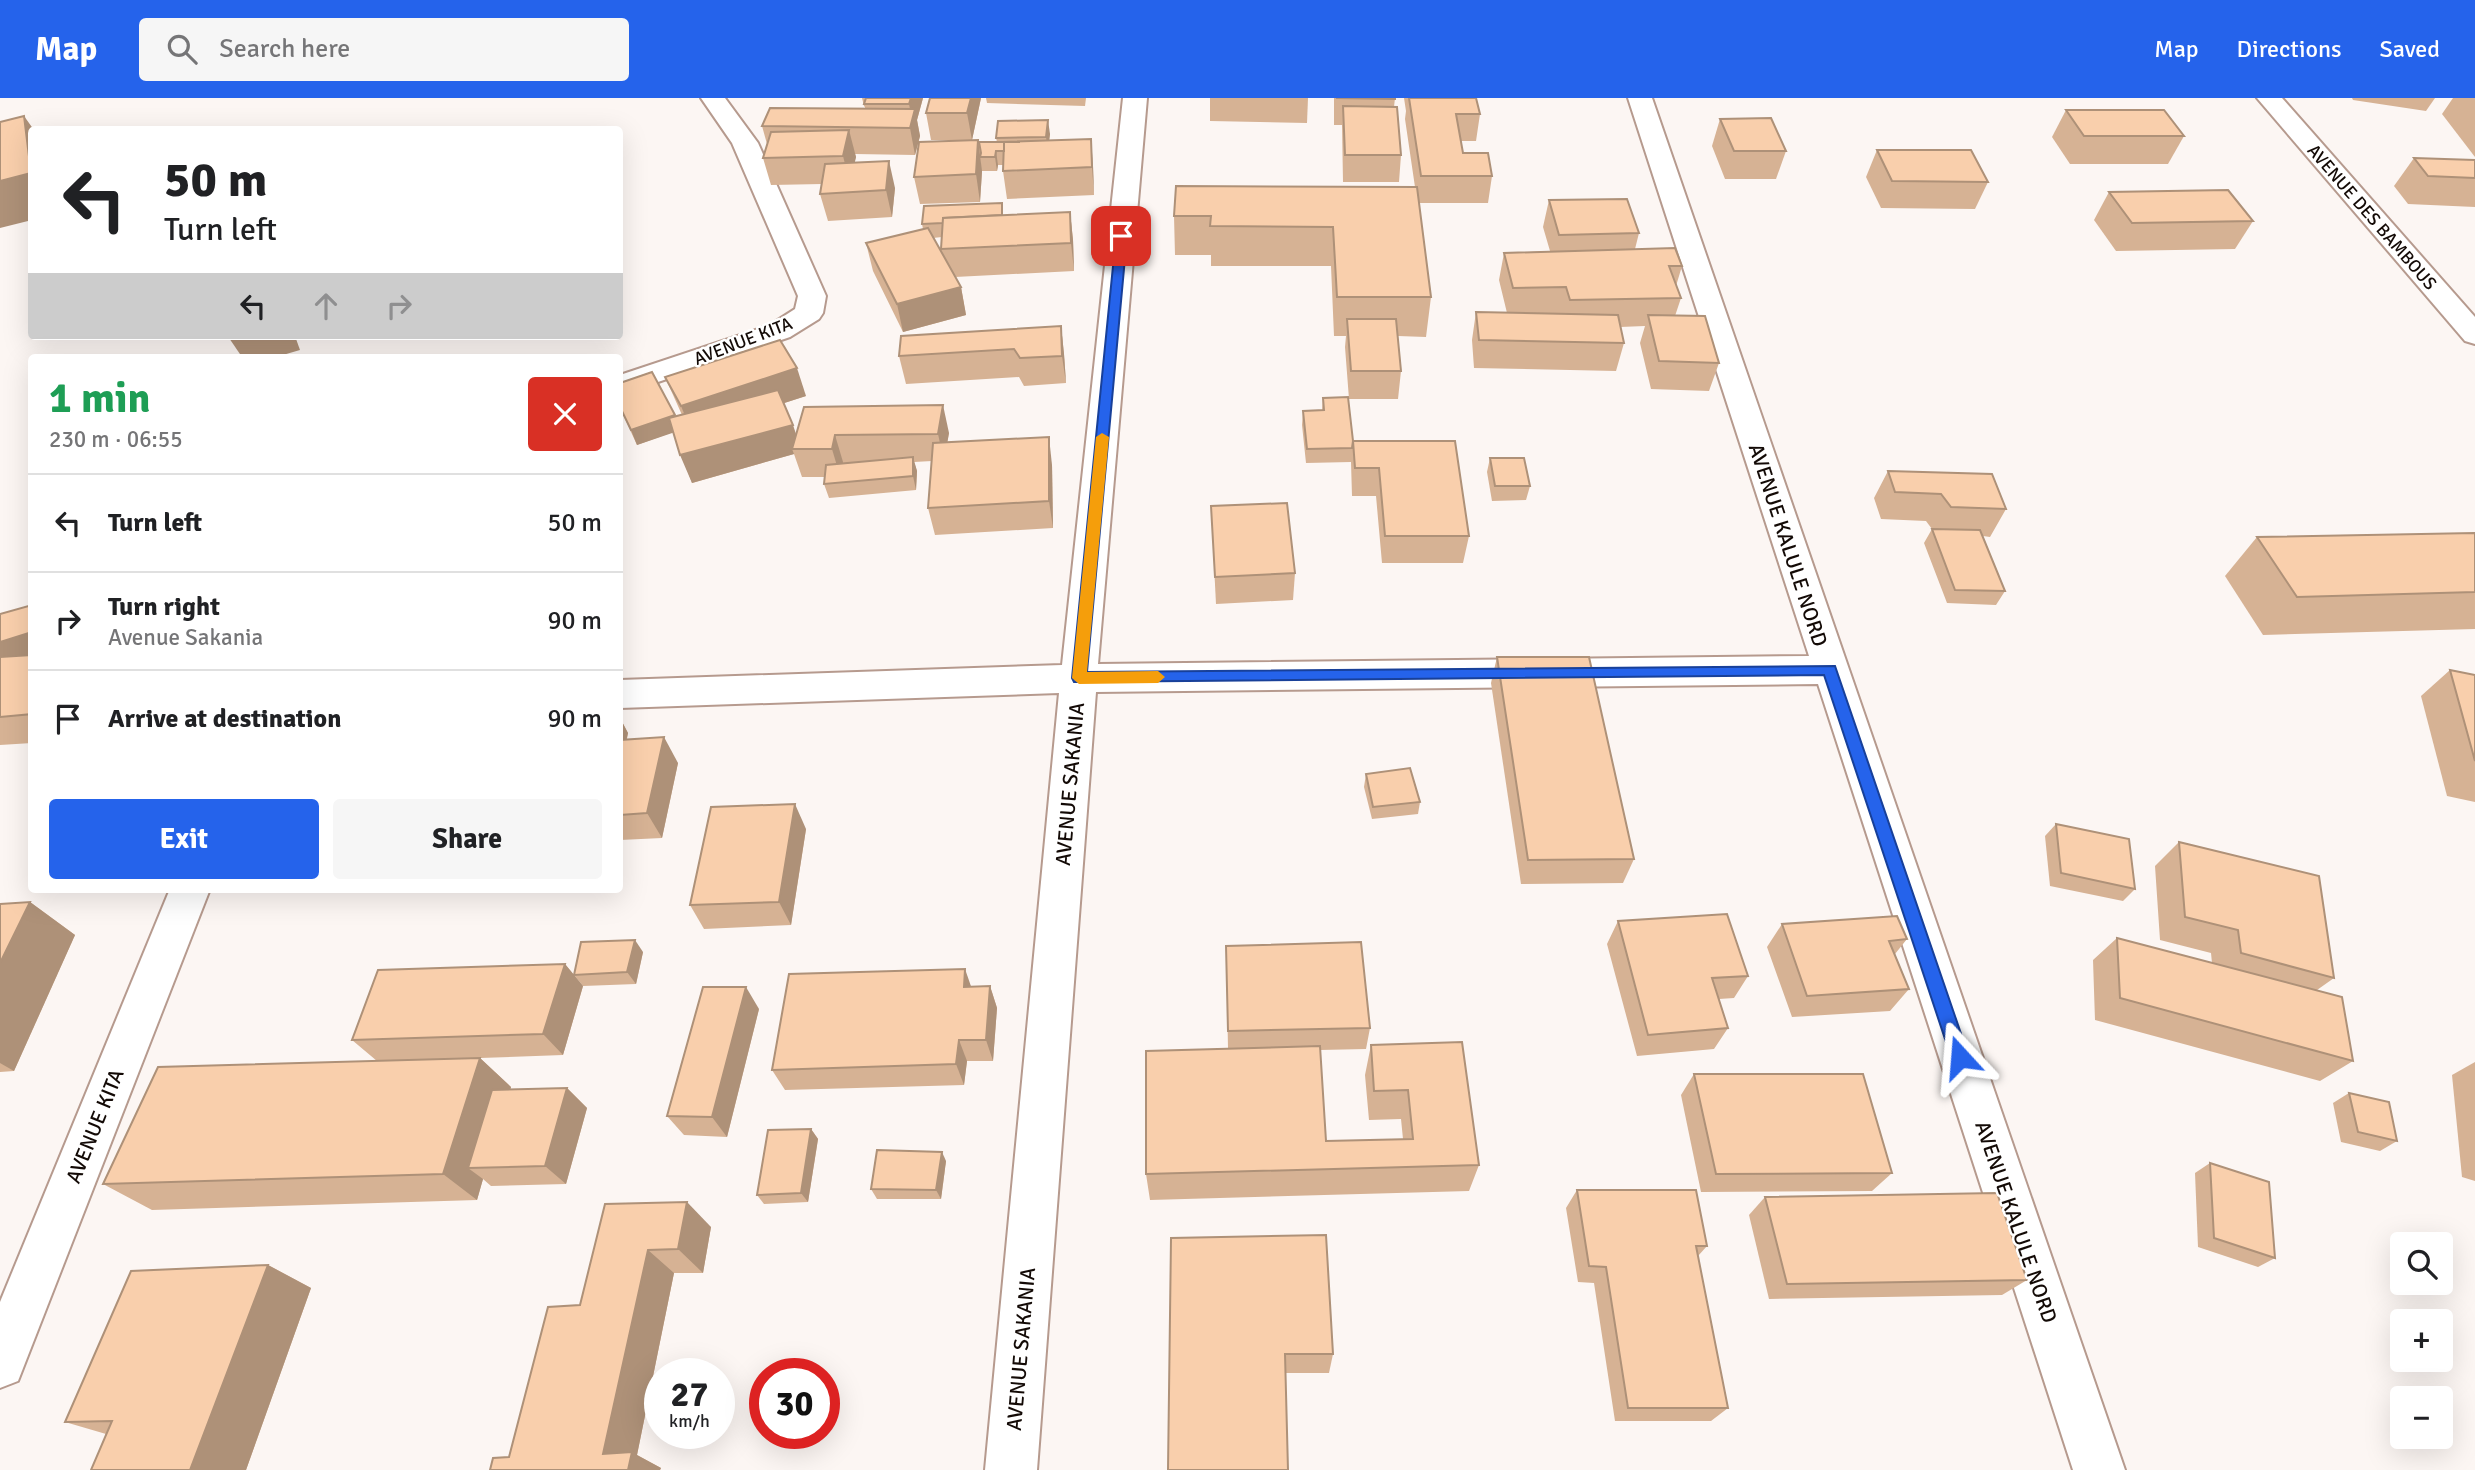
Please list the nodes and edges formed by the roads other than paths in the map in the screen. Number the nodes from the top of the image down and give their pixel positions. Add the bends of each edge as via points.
1 (713, 98) edge
2 (1135, 98) edge
3 (1640, 98) edge
4 (2269, 98) edge
5 (2475, 335) edge
6 (623, 384) edge
7 (1830, 670) junction
8 (1079, 678) junction
9 (623, 694) edge
10 (188, 893) edge
11 (0, 1363) edge
12 (1011, 1470) edge
13 (2099, 1470) edge

1 - 6 street, AVENUE KITA via 745,143 812,296 809,313 780,331
2 - 8 street, AVENUE SAKANIA
3 - 7 street, AVENUE KALULE NORD
4 - 5 street, AVENUE DES BAMBOUS
7 - 8 street
7 - 13 street, AVENUE KALULE NORD
8 - 9 street
8 - 12 street, AVENUE SAKANIA
10 - 11 street, AVENUE KITA

